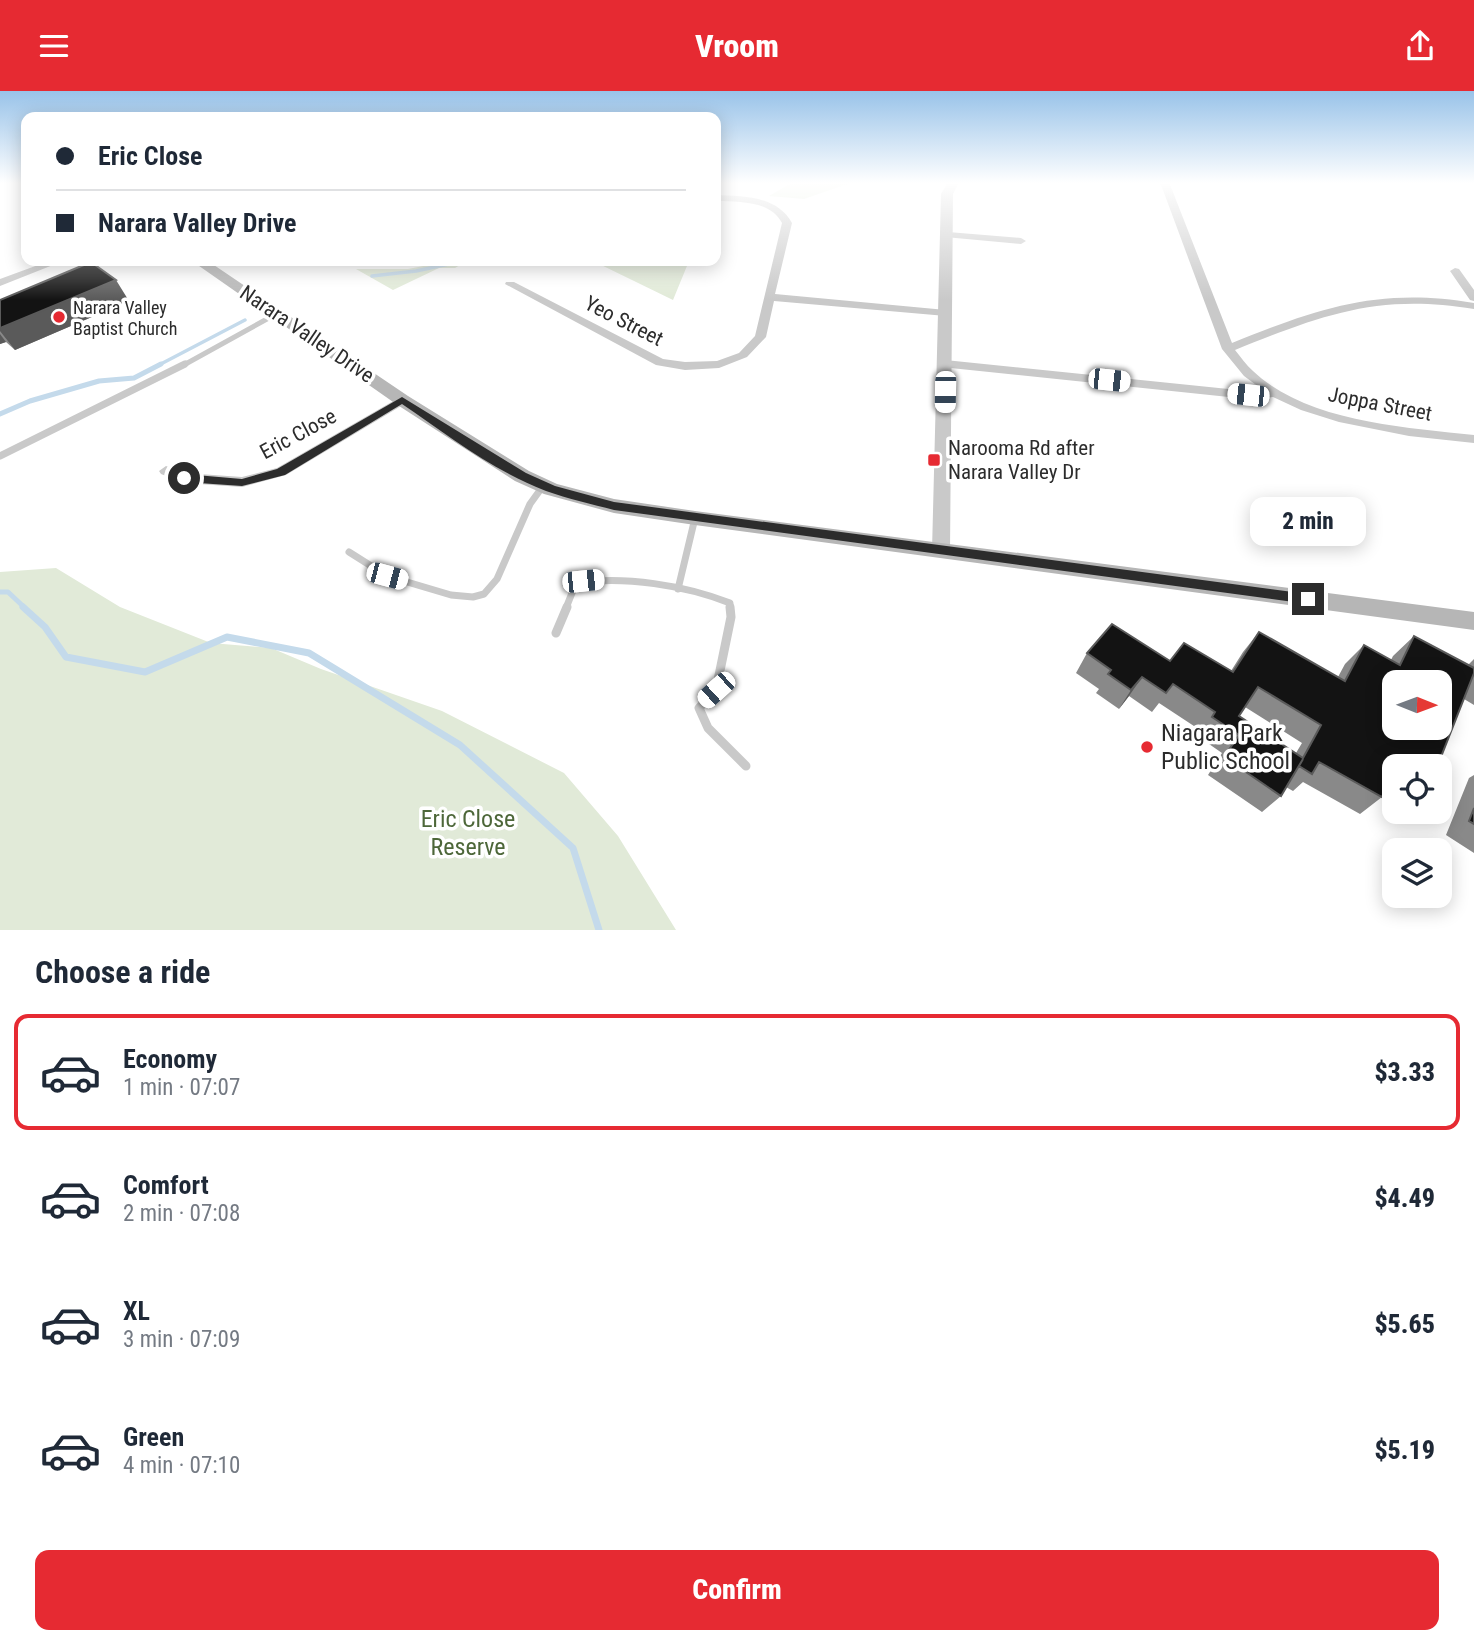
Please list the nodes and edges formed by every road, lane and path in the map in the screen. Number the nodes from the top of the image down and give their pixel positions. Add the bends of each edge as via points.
1 (786, 221) edge
2 (948, 221) edge
3 (1179, 221) edge
4 (948, 235) junction
5 (1021, 241) dead end
6 (45, 266) edge
7 (206, 266) edge
8 (1455, 271) dead end
9 (0, 283) edge
10 (510, 283) dead end
11 (770, 297) junction
12 (1474, 297) edge
13 (1474, 306) edge
14 (946, 313) junction
15 (276, 314) junction
16 (1228, 349) junction
17 (946, 364) junction
18 (1276, 393) junction
19 (402, 400) junction
20 (1474, 439) edge
21 (0, 456) edge
22 (166, 471) dead end
23 (544, 485) junction
24 (695, 518) junction
25 (941, 551) junction
26 (349, 552) dead end
27 (678, 589) junction
28 (1474, 621) edge
29 (556, 633) dead end
30 (746, 766) dead end

1 - 11 street, Yeo Street
2 - 4 street
3 - 16 street, Joppa Street
4 - 5 street
4 - 14 street
6 - 9 street
7 - 15 main road, Narara Valley Drive
8 - 12 street
10 - 11 street, Yeo Street via 642,354 685,366 719,364 743,355 760,337
11 - 14 street
13 - 16 street via 1449,300 1357,304 1312,315
14 - 17 street
15 - 19 main road, Narara Valley Drive
15 - 21 lane via 147,385
16 - 18 street, Joppa Street via 1237,363
17 - 18 street via 1248,395
17 - 25 street
18 - 20 street, Joppa Street via 1347,422
19 - 22 street, Eric Close via 281,472 242,482 197,480
19 - 23 main road, Narara Valley Drive via 493,460
23 - 24 main road, Narara Valley Drive via 614,506
23 - 26 lane via 484,594 451,595 387,576
24 - 25 main road, Narara Valley Drive
24 - 27 lane
25 - 28 main road, Narara Valley Drive
27 - 29 lane via 598,580 576,583
27 - 30 lane via 730,603 716,690 699,708 708,727

